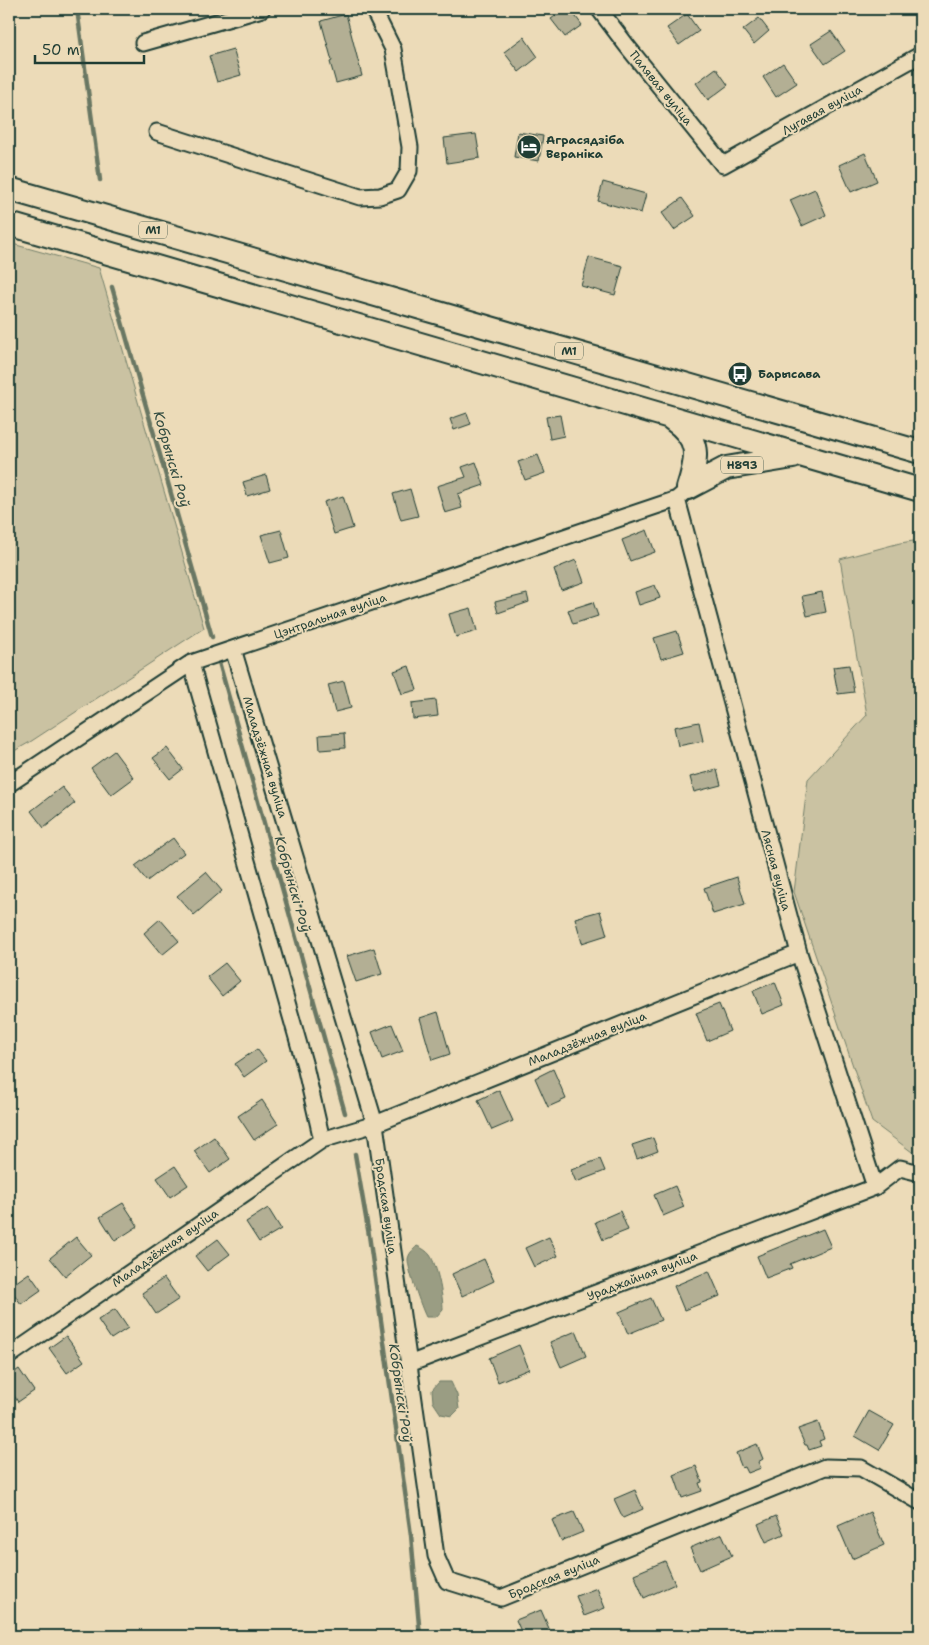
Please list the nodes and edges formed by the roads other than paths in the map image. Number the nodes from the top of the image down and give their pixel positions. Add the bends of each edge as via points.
1 (262, 9) edge
2 (374, 9) edge
3 (600, 9) edge
4 (143, 42) dead end
5 (920, 55) edge
6 (157, 132) dead end
7 (723, 166) joint
8 (9, 189) edge
9 (9, 224) edge
10 (671, 418) junction
11 (920, 433) edge
12 (879, 440) junction
13 (920, 452) edge
14 (801, 456) junction
15 (920, 490) edge
16 (682, 493) junction
17 (233, 649) junction
18 (191, 664) junction
19 (9, 784) edge
20 (799, 953) junction
21 (374, 1124) junction
22 (322, 1140) junction
23 (920, 1173) edge
24 (875, 1187) junction
25 (9, 1356) edge
26 (409, 1364) junction
27 (920, 1502) edge

1 - 4 street
2 - 6 street via 393,49 410,147 409,170 398,190 380,196 360,197
3 - 7 street, Палявая вуліца
5 - 7 street, Лугавая вуліца
8 - 12 highway, М1
9 - 10 highway
10 - 14 highway
10 - 16 highway via 684,427 694,444 696,464
11 - 12 highway
12 - 13 highway, М1
14 - 15 highway
14 - 16 highway, Н893 via 726,468
16 - 17 street, Цэнтральная вуліца / Н893
16 - 20 street, Лясная вуліца
17 - 18 street, Цэнтральная вуліца / Н893
17 - 21 street, Маладзёжная вуліца
18 - 19 street, Цэнтральная вуліца / Н893
18 - 22 street via 305,1066
20 - 21 street, Маладзёжная вуліца
20 - 24 street, Лясная вуліца
21 - 22 street, Маладзёжная вуліца
21 - 26 street, Бродская вуліца
22 - 25 street, Маладзёжная вуліца
23 - 24 street via 900,1168
24 - 26 street, Ураджайная вуліца
26 - 27 street, Бродская вуліца via 436,1556 447,1582 501,1598 825,1467 860,1468

